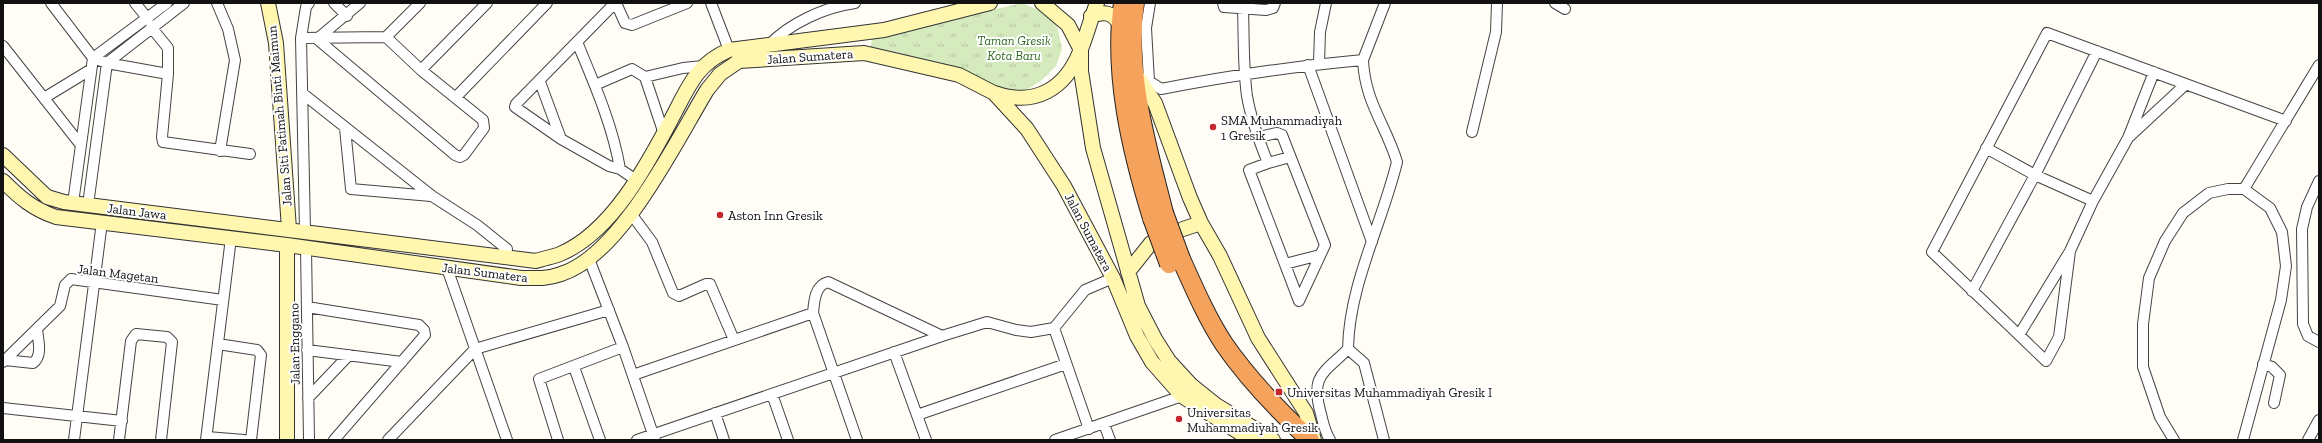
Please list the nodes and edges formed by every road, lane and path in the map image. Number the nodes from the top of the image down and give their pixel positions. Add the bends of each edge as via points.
1 (51, 3) edge
2 (135, 3) edge
3 (167, 3) edge
4 (184, 3) edge
5 (217, 3) edge
6 (268, 3) edge
7 (309, 3) edge
8 (334, 3) edge
9 (360, 3) edge
10 (420, 3) edge
11 (487, 3) edge
12 (547, 3) edge
13 (616, 3) edge
14 (687, 3) edge
15 (711, 3) edge
16 (855, 3) edge
17 (990, 3) edge
18 (1042, 3) edge
19 (1097, 3) edge
20 (1123, 3) edge
21 (1135, 3) edge
22 (1150, 3) edge
23 (1223, 3) edge
24 (1275, 3) edge
25 (1326, 3) edge
26 (1385, 3) edge
27 (1497, 3) edge
28 (1555, 3) edge
29 (1243, 9) junction
30 (1565, 9) dead end
31 (347, 16) junction
32 (1091, 16) junction
33 (149, 23) junction
34 (1120, 24) junction
35 (386, 37) junction
36 (829, 37) junction
37 (301, 38) junction
38 (317, 39) junction
39 (578, 42) junction
40 (769, 45) junction
41 (3, 46) edge
42 (729, 50) junction
43 (1081, 50) junction
44 (2097, 51) junction
45 (829, 54) junction
46 (93, 58) junction
47 (1363, 60) junction
48 (107, 63) junction
49 (1319, 63) junction
50 (1308, 65) junction
51 (2319, 65) edge
52 (703, 66) junction
53 (90, 70) junction
54 (421, 70) junction
55 (1135, 72) junction
56 (2154, 72) junction
57 (1245, 73) junction
58 (168, 74) junction
59 (645, 77) junction
60 (540, 82) junction
61 (2186, 84) junction
62 (595, 85) junction
63 (1161, 89) junction
64 (302, 93) junction
65 (994, 93) junction
66 (456, 97) junction
67 (44, 98) junction
68 (1161, 116) junction
69 (2286, 121) junction
70 (346, 128) junction
71 (1472, 132) dead end
72 (664, 134) junction
73 (1258, 137) junction
74 (2128, 138) junction
75 (561, 139) junction
76 (80, 144) junction
77 (1986, 148) junction
78 (220, 151) junction
79 (250, 154) dead end
80 (3, 155) edge
81 (1290, 157) junction
82 (1268, 163) junction
83 (620, 169) junction
84 (2036, 175) junction
85 (636, 180) junction
86 (3, 181) edge
87 (2319, 181) edge
88 (2244, 189) junction
89 (432, 196) junction
90 (2093, 201) junction
91 (73, 203) junction
92 (88, 205) junction
93 (145, 212) junction
94 (632, 215) junction
95 (1158, 216) junction
96 (102, 222) junction
97 (1201, 223) junction
98 (143, 227) junction
99 (288, 229) junction
100 (1183, 229) dead end
101 (305, 231) junction
102 (231, 238) junction
103 (1372, 242) junction
104 (1151, 243) dead end
105 (287, 245) junction
106 (306, 248) junction
107 (2070, 251) junction
108 (486, 254) junction
109 (1320, 254) junction
110 (506, 257) junction
111 (589, 259) junction
112 (1175, 261) junction
113 (1285, 264) junction
114 (447, 268) junction
115 (1128, 272) junction
116 (484, 273) junction
117 (1113, 278) junction
118 (93, 283) junction
119 (1972, 291) junction
120 (223, 300) junction
121 (306, 307) junction
122 (609, 310) junction
123 (813, 313) junction
124 (1054, 328) junction
125 (37, 329) junction
126 (2019, 335) junction
127 (942, 336) junction
128 (734, 340) junction
129 (2319, 342) edge
130 (218, 344) junction
131 (624, 347) junction
132 (475, 349) junction
133 (1348, 349) junction
134 (307, 350) junction
135 (894, 352) junction
136 (349, 356) junction
137 (4, 361) edge
138 (402, 362) junction
139 (1066, 364) junction
140 (2263, 364) junction
141 (574, 367) junction
142 (833, 373) junction
143 (633, 375) junction
144 (1191, 385) junction
145 (772, 394) junction
146 (1182, 396) junction
147 (308, 398) junction
148 (2274, 402) dead end
149 (3, 408) edge
150 (715, 413) junction
151 (917, 415) junction
152 (77, 416) junction
153 (2319, 420) edge
154 (122, 421) junction
155 (1104, 424) junction
156 (1089, 429) junction
157 (654, 437) edge
158 (207, 438) edge
159 (74, 440) edge
160 (119, 440) edge
161 (161, 440) edge
162 (244, 440) edge
163 (251, 440) edge
164 (287, 440) edge
165 (309, 440) edge
166 (334, 440) edge
167 (388, 440) edge
168 (507, 440) edge
169 (558, 440) edge
170 (600, 440) edge
171 (637, 440) edge
172 (724, 440) edge
173 (788, 440) edge
174 (857, 440) edge
175 (926, 440) edge
176 (1055, 440) edge
177 (1110, 440) edge
178 (1251, 440) edge
179 (1273, 440) edge
180 (1294, 440) edge
181 (1310, 440) edge
182 (1314, 440) edge
183 (1330, 440) edge
184 (1384, 440) edge
185 (2174, 440) edge
186 (2243, 440) edge
187 (2308, 440) edge

1 - 46 street
2 - 33 street
3 - 33 street
4 - 33 street
5 - 78 street via 228,29 235,60
6 - 99 main road, Jalan Siti Fatimah Binti Maimun via 276,43
7 - 37 street via 306,7
8 - 31 street
9 - 31 street
10 - 35 street
11 - 54 street
12 - 66 street
13 - 14 street via 625,23 632,25
13 - 39 street
15 - 42 street
16 - 40 street via 822,12 790,26
17 - 36 main road, Jalan Sumatera via 884,30
18 - 43 main road via 1068,25
19 - 32 main road
20 - 34 highway
21 - 55 highway via 1132,40
22 - 63 street via 1146,28 1150,81
23 - 29 street via 1224,7
24 - 29 street via 1273,8 1266,10
25 - 49 street via 1320,32
26 - 47 street
27 - 71 street via 1496,32
28 - 30 street
29 - 57 street
31 - 38 street
32 - 34 main road via 1109,13 1114,15
32 - 43 main road
33 - 46 street
33 - 48 street
33 - 58 street via 168,48
34 - 95 highway via 1121,69 1137,165
35 - 38 street
35 - 54 street
36 - 40 main road, Jalan Sumatera
36 - 45 main road
37 - 38 street
37 - 64 street
38 - 66 street via 460,157 485,124
39 - 60 street
39 - 62 street
40 - 42 main road, Jalan Sumatera
41 - 67 street
42 - 52 main road, Jalan Sumatera
43 - 65 main road via 1063,79 1048,93 1011,99
43 - 115 main road, Jalan Sumatera via 1081,71 1093,148
44 - 56 street
44 - 77 street via 2047,33
44 - 84 street
45 - 65 main road, Jalan Sumatera via 864,53 952,73
45 - 94 main road, Jalan Sumatera via 739,60 720,74 707,90
46 - 48 street
46 - 53 street
47 - 49 street
47 - 103 street via 1365,82 1373,106 1398,162
48 - 58 street
48 - 92 street
49 - 50 street
50 - 57 street
50 - 103 street
51 - 69 street
52 - 59 street
52 - 72 main road, Jalan Sumatera via 692,80
53 - 67 street
53 - 76 street
54 - 66 street
55 - 68 main road
55 - 95 highway
56 - 61 street
56 - 74 street
57 - 63 street
57 - 73 street via 1247,96
58 - 78 street via 163,142
59 - 62 street via 632,69
59 - 72 street
60 - 75 street
60 - 75 street via 516,104 516,107
61 - 69 street
61 - 74 street
62 - 83 street
63 - 68 street
64 - 70 street
64 - 101 street
65 - 117 main road, Jalan Sumatera via 1027,128 1060,179
67 - 76 street
68 - 97 main road via 1174,158
69 - 88 street
70 - 89 street
70 - 89 street via 351,189
72 - 85 main road, Jalan Sumatera
73 - 81 street via 1281,134
73 - 82 street
74 - 90 street
75 - 83 street via 609,166
76 - 91 street
77 - 84 street
77 - 119 street via 1932,252
78 - 79 street
80 - 91 main road, Jalan Jawa via 47,196
81 - 82 street
81 - 109 street via 1324,244
82 - 113 street via 1249,170
83 - 85 street
84 - 90 street
84 - 119 street
85 - 110 main road, Jalan Sumatera via 616,208 577,244 559,254 536,260
86 - 96 main road, Jalan Jawa via 23,201 39,211 56,217
87 - 129 street via 2307,207 2302,229 2302,245 2303,324 2308,336
88 - 140 street via 2270,208 2282,232 2286,266 2281,300
88 - 185 street via 2209,193 2183,213 2165,240 2149,278 2143,324 2144,367 2160,417
89 - 110 street via 477,225 506,249
90 - 107 street
91 - 92 main road, Jalan Jawa
92 - 93 main road, Jalan Jawa
93 - 98 main road
93 - 99 main road, Jalan Jawa
94 - 111 main road, Jalan Sumatera
94 - 128 street via 652,242 673,293 679,296 710,284
95 - 112 highway, bridge
96 - 98 main road, Jalan Jawa
96 - 118 street
97 - 100 main road
97 - 182 main road via 1220,256 1258,338 1306,413
98 - 102 main road, Jalan Jawa
99 - 101 main road, Jalan Sumatera
101 - 108 main road, Jalan Sumatera
102 - 105 main road, Jalan Jawa
102 - 120 street
103 - 133 street via 1354,303
104 - 115 main road
105 - 106 main road, Jalan Sumatera
105 - 164 main road
106 - 114 main road, Jalan Sumatera
106 - 121 street, Jalan Enggano
107 - 126 street
107 - 126 street via 2060,337 2046,361
108 - 110 main road, Jalan Sumatera
108 - 116 main road
109 - 113 street
109 - 113 street via 1300,301
111 - 116 main road, Jalan Sumatera via 561,274 541,278
111 - 122 street
112 - 180 highway via 1216,348 1248,393
112 - 181 highway via 1224,344 1256,385
114 - 116 main road, Jalan Sumatera
114 - 132 street
115 - 144 main road, Jalan Sumatera via 1138,306 1155,339 1169,361
117 - 124 street via 1085,290
117 - 146 main road, Jalan Sumatera via 1137,336 1152,362
118 - 120 street, Jalan Magetan
118 - 125 street, Jalan Magetan via 71,279 66,282 60,306
118 - 152 street
119 - 126 street
120 - 130 street
121 - 134 street, Jalan Enggano
121 - 138 street via 419,325 425,335
122 - 131 street
122 - 132 street
123 - 127 street via 819,287 828,282
123 - 128 street
123 - 142 street
124 - 127 street via 1024,331 987,322
124 - 139 street
125 - 137 street, Jalan Magetan
125 - 137 street via 37,361
127 - 135 street
128 - 143 street
130 - 158 street
130 - 163 street via 257,350 261,355
131 - 141 street
131 - 143 street
132 - 167 street
132 - 168 street
133 - 183 street via 1319,378 1316,385 1316,396
133 - 184 street via 1364,363
134 - 136 street
134 - 147 street, Jalan Enggano
135 - 142 street
135 - 151 street
136 - 138 street
136 - 147 street
138 - 166 street
139 - 151 street
139 - 156 street
140 - 148 street via 2272,366 2280,375
140 - 186 street
141 - 169 street via 542,377 539,382
141 - 170 street
142 - 145 street
142 - 174 street
143 - 157 street
144 - 146 street
144 - 179 main road, Jalan Sumatera via 1216,405
145 - 150 street
145 - 173 street
146 - 155 street
146 - 178 main road, Jalan Sumatera
147 - 165 street, Jalan Enggano
149 - 152 street
150 - 157 street
150 - 172 street
151 - 175 street
152 - 154 street
152 - 159 street
153 - 187 street
154 - 160 street
154 - 161 street via 132,336 136,334 171,339
155 - 156 street
155 - 177 street
156 - 176 street
157 - 171 street
158 - 162 street

